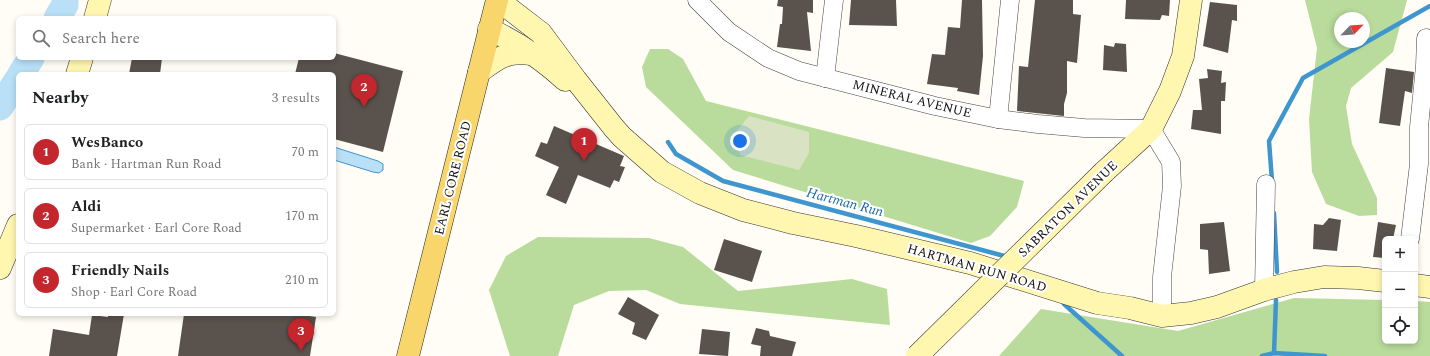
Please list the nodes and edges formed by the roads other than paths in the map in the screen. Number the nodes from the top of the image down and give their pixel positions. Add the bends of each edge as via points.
1 (100, 0) edge
2 (497, 0) edge
3 (520, 0) edge
4 (698, 0) edge
5 (834, 0) edge
6 (1010, 0) edge
7 (1191, 0) edge
8 (96, 16) edge
9 (489, 29) junction
10 (541, 33) junction
11 (1426, 38) dead end
12 (531, 54) junction
13 (81, 60) edge
14 (78, 72) edge
15 (479, 72) junction
16 (825, 78) junction
17 (599, 109) junction
18 (998, 119) junction
19 (1151, 129) junction
20 (1424, 165) edge
21 (1266, 184) dead end
22 (16, 230) edge
23 (1411, 236) edge
24 (0, 268) edge
25 (1382, 281) edge
26 (1418, 285) edge
27 (1430, 287) edge
28 (1264, 290) junction
29 (1162, 316) junction
30 (408, 356) edge
31 (917, 356) edge

1 - 8 main road
2 - 9 main road, EARL CORE ROAD
2 - 10 main road, HARTMAN RUN ROAD
3 - 10 main road
4 - 16 street, MINERAL AVENUE via 729,32 768,58 799,71
5 - 16 street
6 - 18 street
7 - 19 main road via 1183,56 1170,91
9 - 12 main road, HARTMAN RUN ROAD
9 - 15 main road, EARL CORE ROAD
10 - 17 main road, HARTMAN RUN ROAD
11 - 20 street via 1419,127
12 - 15 main road via 516,52 499,58
12 - 17 main road, HARTMAN RUN ROAD via 546,63
13 - 14 main road
15 - 30 main road, EARL CORE ROAD
16 - 18 street, MINERAL AVENUE
17 - 29 main road, HARTMAN RUN ROAD via 622,137 662,172 728,205 793,223 970,263 1097,303
18 - 19 street, MINERAL AVENUE via 1084,128
19 - 29 street via 1171,162 1172,186 1162,277
19 - 31 main road, SABRATON AVENUE, bridge
20 - 23 street
21 - 28 street
22 - 24 main road
25 - 28 main road, HARTMAN RUN ROAD via 1324,277
26 - 27 main road
28 - 29 main road, HARTMAN RUN ROAD via 1217,307

